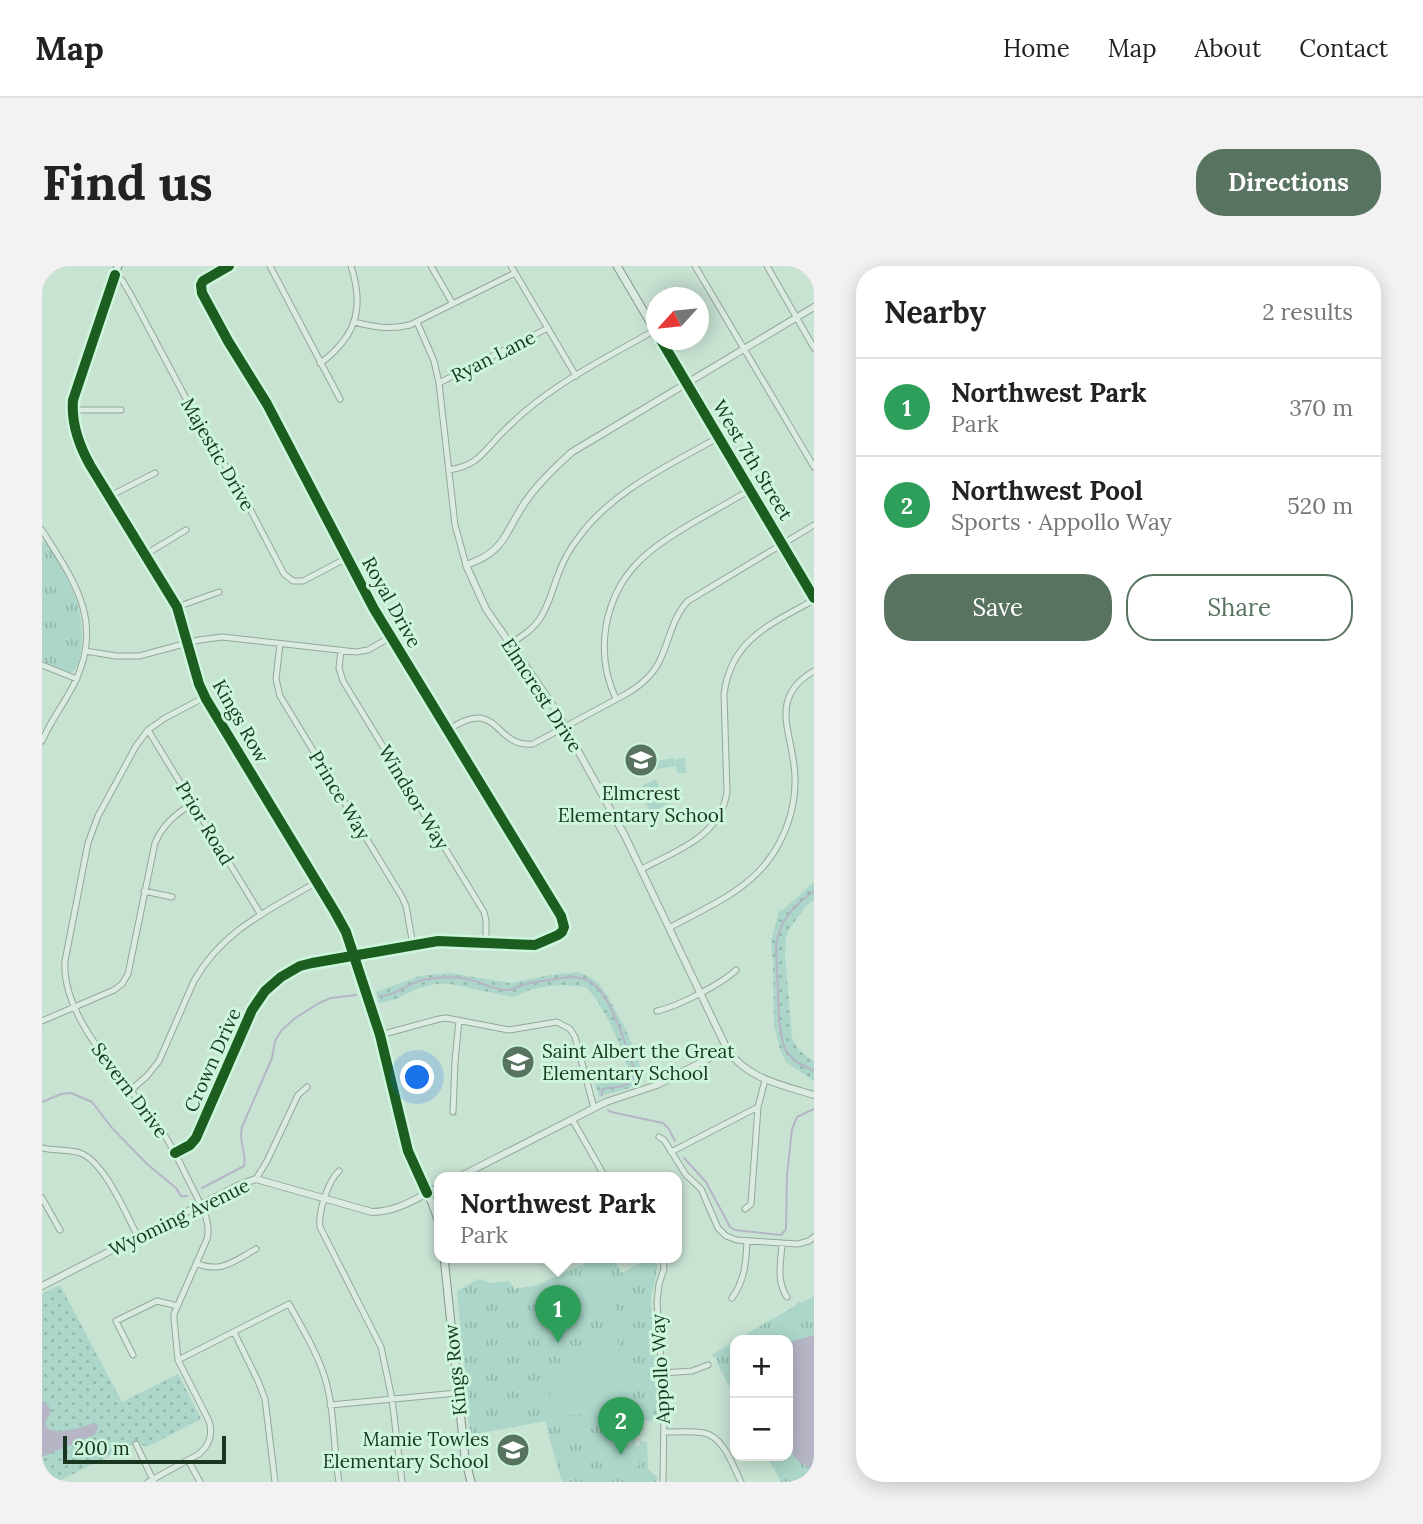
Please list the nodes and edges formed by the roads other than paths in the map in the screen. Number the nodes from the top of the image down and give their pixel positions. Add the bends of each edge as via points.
1 (118, 266) edge
2 (229, 266) edge
3 (270, 266) edge
4 (351, 266) edge
5 (431, 266) edge
6 (511, 266) edge
7 (617, 266) edge
8 (695, 266) edge
9 (767, 266) edge
10 (515, 273) junction
11 (115, 275) junction
12 (453, 304) junction
13 (814, 307) edge
14 (646, 314) edge
15 (796, 317) junction
16 (354, 322) junction
17 (417, 322) junction
18 (548, 328) junction
19 (646, 337) edge
20 (744, 348) junction
21 (814, 348) edge
22 (667, 350) edge
23 (320, 363) junction
24 (576, 376) junction
25 (439, 383) junction
26 (687, 383) junction
27 (340, 399) dead end
28 (72, 410) junction
29 (121, 410) dead end
30 (719, 437) junction
31 (814, 467) edge
32 (449, 470) junction
33 (155, 473) dead end
34 (750, 490) junction
35 (110, 496) junction
36 (814, 525) edge
37 (186, 530) dead end
38 (43, 533) edge
39 (782, 545) junction
40 (146, 554) junction
41 (347, 558) junction
42 (466, 565) junction
43 (219, 592) dead end
44 (814, 599) edge
45 (177, 607) junction
46 (391, 637) junction
47 (189, 643) junction
48 (280, 644) junction
49 (510, 644) junction
50 (341, 650) junction
51 (85, 651) junction
52 (42, 664) edge
53 (814, 671) edge
54 (76, 679) junction
55 (205, 697) junction
56 (616, 699) junction
57 (566, 727) junction
58 (148, 730) junction
59 (448, 730) junction
60 (42, 741) edge
61 (193, 803) junction
62 (642, 869) junction
63 (317, 882) junction
64 (144, 891) junction
65 (172, 897) dead end
66 (261, 915) junction
67 (669, 928) junction
68 (564, 929) joint
69 (486, 944) junction
70 (413, 945) junction
71 (354, 956) junction
72 (736, 970) dead end
73 (699, 993) junction
74 (75, 1007) junction
75 (657, 1011) dead end
76 (459, 1020) junction
77 (42, 1021) edge
78 (380, 1035) junction
79 (727, 1049) junction
80 (765, 1080) junction
81 (307, 1087) dead end
82 (131, 1090) junction
83 (814, 1095) edge
84 (758, 1107) junction
85 (594, 1108) junction
86 (453, 1112) dead end
87 (572, 1119) junction
88 (659, 1137) dead end
89 (42, 1148) edge
90 (671, 1152) junction
91 (175, 1153) junction
92 (338, 1171) dead end
93 (469, 1172) edge
94 (603, 1172) edge
95 (256, 1179) junction
96 (434, 1190) edge
97 (427, 1193) junction
98 (42, 1198) edge
99 (325, 1199) junction
100 (201, 1205) junction
101 (745, 1209) dead end
102 (434, 1210) edge
103 (60, 1230) dead end
104 (138, 1237) junction
105 (814, 1237) edge
106 (747, 1241) junction
107 (782, 1243) junction
108 (256, 1249) dead end
109 (445, 1263) edge
110 (664, 1263) edge
111 (196, 1264) junction
112 (42, 1286) edge
113 (787, 1297) dead end
114 (732, 1298) dead end
115 (178, 1306) junction
116 (234, 1332) junction
117 (133, 1355) dead end
118 (178, 1360) junction
119 (708, 1365) dead end
120 (662, 1373) junction
121 (457, 1392) junction
122 (392, 1399) junction
123 (330, 1405) junction
124 (664, 1432) junction
125 (136, 1444) dead end
126 (188, 1460) junction
127 (151, 1481) edge
128 (200, 1482) edge
129 (275, 1482) edge
130 (339, 1482) edge
131 (402, 1482) edge
132 (471, 1482) edge
133 (663, 1482) edge
134 (741, 1482) edge

1 - 11 main road, Kings Row
2 - 41 street, Royal Drive via 206,279 202,293 267,404
3 - 23 street
4 - 16 street via 358,299
5 - 12 street
6 - 10 street
7 - 14 main road
8 - 20 street
9 - 15 street
10 - 12 street
10 - 18 street
11 - 28 main road, Kings Row
11 - 41 street, Majestic Drive via 131,295 284,574 303,582
12 - 17 street
13 - 15 street
15 - 20 street
15 - 21 street
16 - 17 street via 392,328
16 - 23 street via 344,341
17 - 25 street, Elmcrest Drive
18 - 24 street
18 - 25 street, Ryan Lane
19 - 24 street
20 - 26 street
20 - 31 street
22 - 26 main road, West 7th Street
23 - 27 street
24 - 32 street via 529,407 475,461
25 - 32 street, Elmcrest Drive
26 - 30 main road, West 7th Street
26 - 42 street via 572,452 530,496 499,546
28 - 29 street
28 - 35 main road, Kings Row via 85,456
30 - 34 main road, West 7th Street
30 - 49 street via 626,491 596,516 571,547 540,619
32 - 42 street, Elmcrest Drive via 455,525
33 - 35 street
34 - 39 main road, West 7th Street
34 - 56 street via 659,544 625,578 611,607 604,639 607,676
35 - 40 main road, Kings Row
36 - 39 street
37 - 40 street
38 - 51 street via 79,592
39 - 44 main road, West 7th Street
39 - 56 street via 688,601 677,615 652,673
40 - 45 main road, Kings Row
41 - 46 street, Royal Drive
42 - 49 street, Elmcrest Drive via 486,609
43 - 45 street
44 - 62 street via 754,635 732,665 724,694 727,792 715,822 698,838
45 - 47 main road, Kings Row
46 - 50 street via 368,650
46 - 59 street, Royal Drive
47 - 48 street via 222,638
47 - 51 street via 131,656
47 - 55 main road, Kings Row
48 - 50 street
48 - 70 street, Prince Way via 275,679 280,696 402,897
49 - 57 street, Elmcrest Drive
50 - 69 street, Windsor Way via 343,681 484,912
51 - 54 street
52 - 54 street
53 - 67 street via 798,682 786,704 795,787 782,838 747,883
54 - 60 street
55 - 58 street, Severn Drive
55 - 63 main road, Kings Row
56 - 57 street
57 - 59 street via 529,745 513,741 481,718 468,719
57 - 62 street, Elmcrest Drive
58 - 61 street, Prior Road
58 - 74 street, Severn Drive via 98,816 88,843 65,961 65,980
59 - 68 street, Royal Drive via 561,916
61 - 64 street via 158,835
61 - 66 street, Prior Road
62 - 67 street, Elmcrest Drive
63 - 66 street
63 - 71 main road, Kings Row via 342,924
64 - 65 street
64 - 74 street via 125,980 114,990
66 - 82 street via 209,957 159,1061
67 - 73 street, Elmcrest Drive
68 - 69 street, Crown Drive via 535,945
69 - 70 street, Crown Drive via 438,941
70 - 71 street, Crown Drive
71 - 78 main road, Kings Row
71 - 91 street, Crown Drive via 300,967 265,991 252,1010 196,1138
72 - 73 street
73 - 75 street
73 - 79 street, Elmcrest Drive
74 - 77 street
74 - 82 street, Severn Drive
76 - 78 street via 439,1019
76 - 85 street via 509,1030 552,1022 566,1026 577,1041
76 - 86 street
78 - 97 main road, Kings Row via 408,1151
79 - 80 street via 747,1070
79 - 85 street via 657,1085
80 - 83 street
80 - 84 street
81 - 95 street via 298,1095
82 - 91 street, Severn Drive
84 - 90 street
84 - 101 street via 751,1203
85 - 87 street
87 - 93 street
87 - 94 street
88 - 90 street
89 - 104 street via 78,1153 92,1160
90 - 106 street via 701,1189 722,1232
91 - 100 street, Severn Drive
92 - 99 street
95 - 99 street, Wyoming Avenue
95 - 100 street, Wyoming Avenue
96 - 97 street, Wyoming Avenue
97 - 99 street, Wyoming Avenue via 380,1212
97 - 102 main road, Kings Row
98 - 103 street
99 - 122 street via 320,1227 381,1347
100 - 104 street, Wyoming Avenue
100 - 111 street, Severn Drive via 209,1229
104 - 112 street, Wyoming Avenue
105 - 107 street via 804,1243
106 - 107 street
106 - 114 street via 744,1275
107 - 113 street via 780,1279
108 - 111 street via 218,1268
109 - 121 main road, Kings Row
110 - 120 street, Appollo Way via 657,1302
111 - 115 street, Severn Drive
115 - 117 street via 158,1301 116,1321
115 - 118 street, Severn Drive via 174,1314
116 - 118 street
116 - 123 street via 289,1304 320,1366
116 - 129 street via 265,1399
118 - 126 street, Severn Drive via 211,1427 208,1444
119 - 120 street
120 - 124 street, Appollo Way
121 - 122 street
121 - 132 main road, Kings Row
122 - 123 street
122 - 131 street
123 - 130 street
124 - 133 street, Appollo Way
124 - 134 street via 712,1436
125 - 127 street
126 - 127 street, Severn Drive
126 - 128 street

